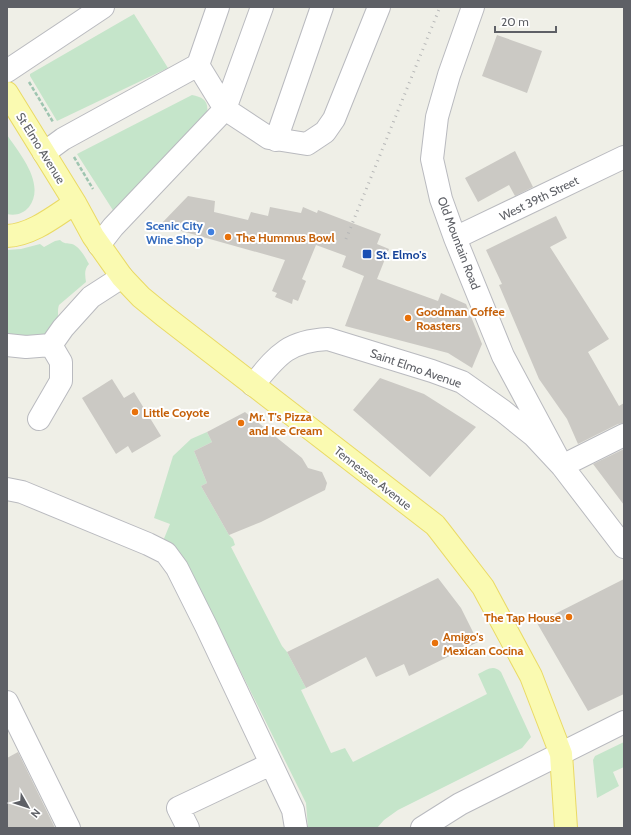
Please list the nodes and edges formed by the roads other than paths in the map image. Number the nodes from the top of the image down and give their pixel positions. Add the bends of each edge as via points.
1 (103, 7) edge
2 (218, 7) edge
3 (262, 7) edge
4 (322, 7) edge
5 (379, 7) edge
6 (473, 7) edge
7 (198, 65) junction
8 (7, 72) edge
9 (7, 93) edge
10 (224, 109) junction
11 (276, 140) junction
12 (44, 153) junction
13 (624, 157) edge
14 (75, 203) junction
15 (7, 236) edge
16 (454, 238) junction
17 (99, 245) junction
18 (122, 277) junction
19 (7, 345) edge
20 (51, 345) junction
21 (253, 385) junction
22 (39, 419) dead end
23 (624, 435) edge
24 (562, 466) junction
25 (7, 489) edge
26 (624, 547) edge
27 (7, 702) edge
28 (624, 722) edge
29 (561, 754) junction
30 (271, 764) junction
31 (69, 828) edge
32 (188, 828) edge
33 (296, 828) edge
34 (422, 828) edge
35 (566, 828) edge

1 - 8 street
2 - 7 street
3 - 10 street
4 - 11 street
5 - 11 street via 334,120 325,132 307,144
6 - 16 street, Old Mountain Road via 437,117 432,159 441,199
7 - 10 street
7 - 12 street via 63,139
9 - 12 main road, St Elmo Avenue
10 - 11 street
10 - 17 street
12 - 14 main road, St Elmo Avenue
13 - 16 street, West 39th Street
14 - 15 main road via 31,230
14 - 17 main road, Tennessee Avenue
16 - 24 street, Old Mountain Road via 503,356
17 - 18 main road, Tennessee Avenue
18 - 20 street via 90,297
18 - 21 main road, Tennessee Avenue via 141,297
19 - 20 street
20 - 22 street via 61,362 61,381
21 - 24 street, Saint Elmo Avenue via 277,356 293,346 312,340 328,339 462,382 534,436
21 - 29 main road, Tennessee Avenue via 439,530 483,587 531,676
23 - 24 street
24 - 26 street, Saint Elmo Avenue
25 - 30 street via 22,492 166,553 177,568 206,626
27 - 31 street
28 - 29 street
29 - 34 street via 460,804
29 - 35 main road, Tennessee Avenue
30 - 32 street via 178,808
30 - 33 street via 293,810

